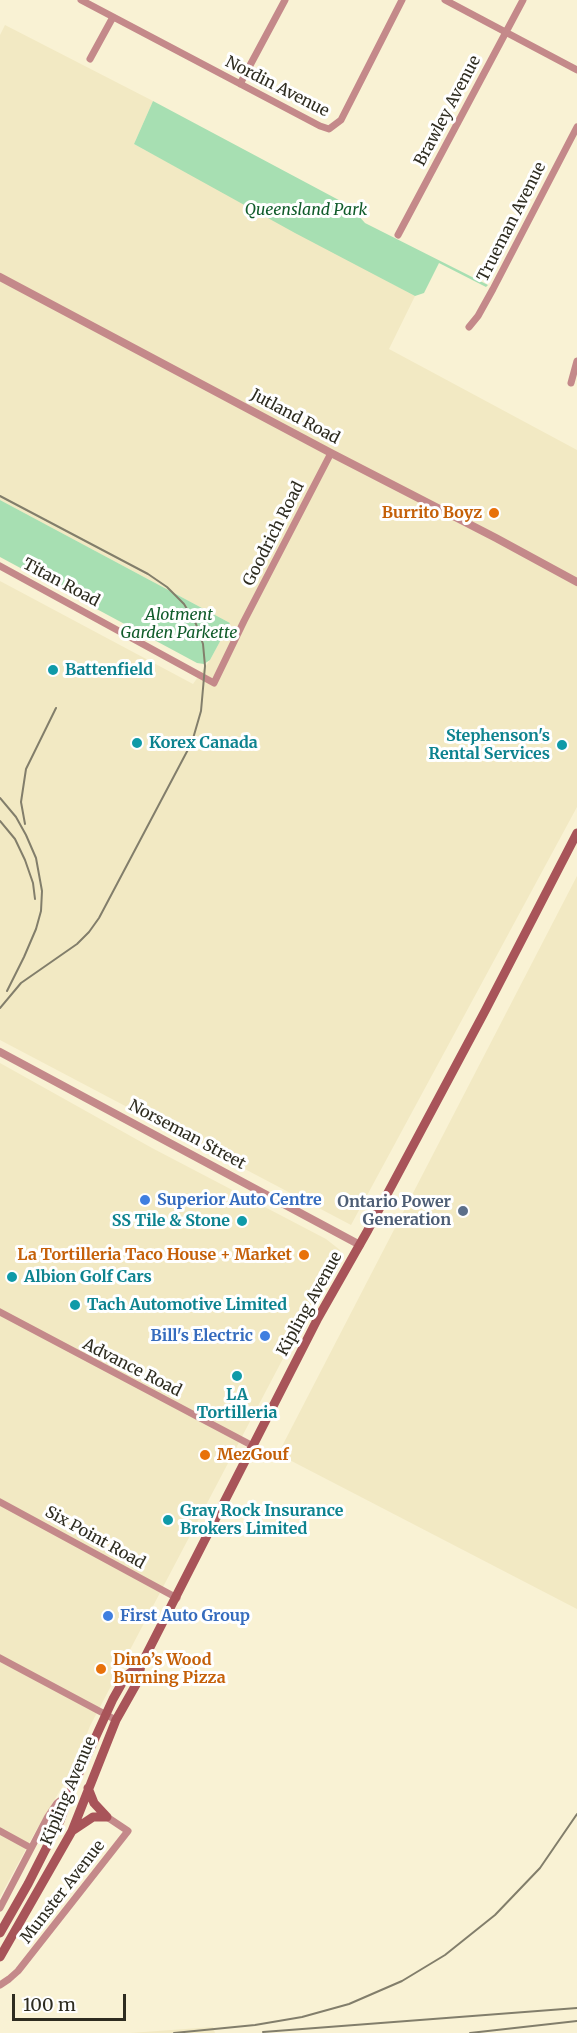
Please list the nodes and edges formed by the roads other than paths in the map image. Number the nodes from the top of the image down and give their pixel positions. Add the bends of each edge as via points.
1 (81, 0) edge
2 (285, 0) edge
3 (402, 0) edge
4 (445, 0) edge
5 (523, 0) edge
6 (113, 17) junction
7 (506, 32) junction
8 (90, 59) dead end
9 (577, 70) edge
10 (240, 84) junction
11 (577, 127) edge
12 (398, 235) dead end
13 (0, 277) edge
14 (469, 327) dead end
15 (577, 362) edge
16 (571, 383) dead end
17 (331, 453) junction
18 (0, 566) edge
19 (577, 582) edge
20 (204, 678) joint
21 (577, 833) edge
22 (0, 1052) edge
23 (360, 1245) junction
24 (0, 1312) edge
25 (253, 1446) junction
26 (0, 1502) edge
27 (177, 1598) junction
28 (0, 1658) edge
29 (141, 1665) junction
30 (105, 1714) junction
31 (116, 1720) junction
32 (88, 1788) junction
33 (70, 1793) junction
34 (107, 1817) junction
35 (0, 1831) edge
36 (72, 1831) junction
37 (31, 1848) junction
38 (0, 1908) edge
39 (0, 1933) edge
40 (1, 1955) edge
41 (0, 1985) edge

1 - 6 street, Nordin Avenue
2 - 10 street
3 - 10 street, Nordin Avenue via 341,120 332,127 323,128
4 - 7 street
5 - 7 street, Brawley Avenue
6 - 8 street
6 - 10 street, Nordin Avenue
7 - 9 street
7 - 12 street, Brawley Avenue
11 - 14 street, Trueman Avenue via 493,289
13 - 17 street, Jutland Road
15 - 16 street
17 - 19 street, Jutland Road
17 - 20 street, Goodrich Road via 214,683
18 - 20 street, Titan Road
21 - 23 main road, Kipling Avenue
22 - 23 street, Norseman Street
23 - 25 main road, Kipling Avenue
24 - 25 street, Advance Road
25 - 27 main road, Kipling Avenue
26 - 27 street, Six Point Road
27 - 29 main road, Kipling Avenue
28 - 30 street
29 - 30 main road, Kipling Avenue via 126,1676
29 - 31 main road, Kipling Avenue via 138,1681
30 - 31 street
30 - 33 main road, Kipling Avenue
31 - 32 main road, Kipling Avenue
32 - 34 main road via 94,1803
32 - 36 main road, Kipling Avenue
33 - 37 street, Kipling Avenue via 57,1803
33 - 39 main road, Kipling Avenue via 60,1821
34 - 36 main road via 93,1817
34 - 41 street, Munster Avenue via 128,1831 22,1966
35 - 37 street
36 - 40 main road, Kipling Avenue
37 - 38 street, Kipling Avenue

